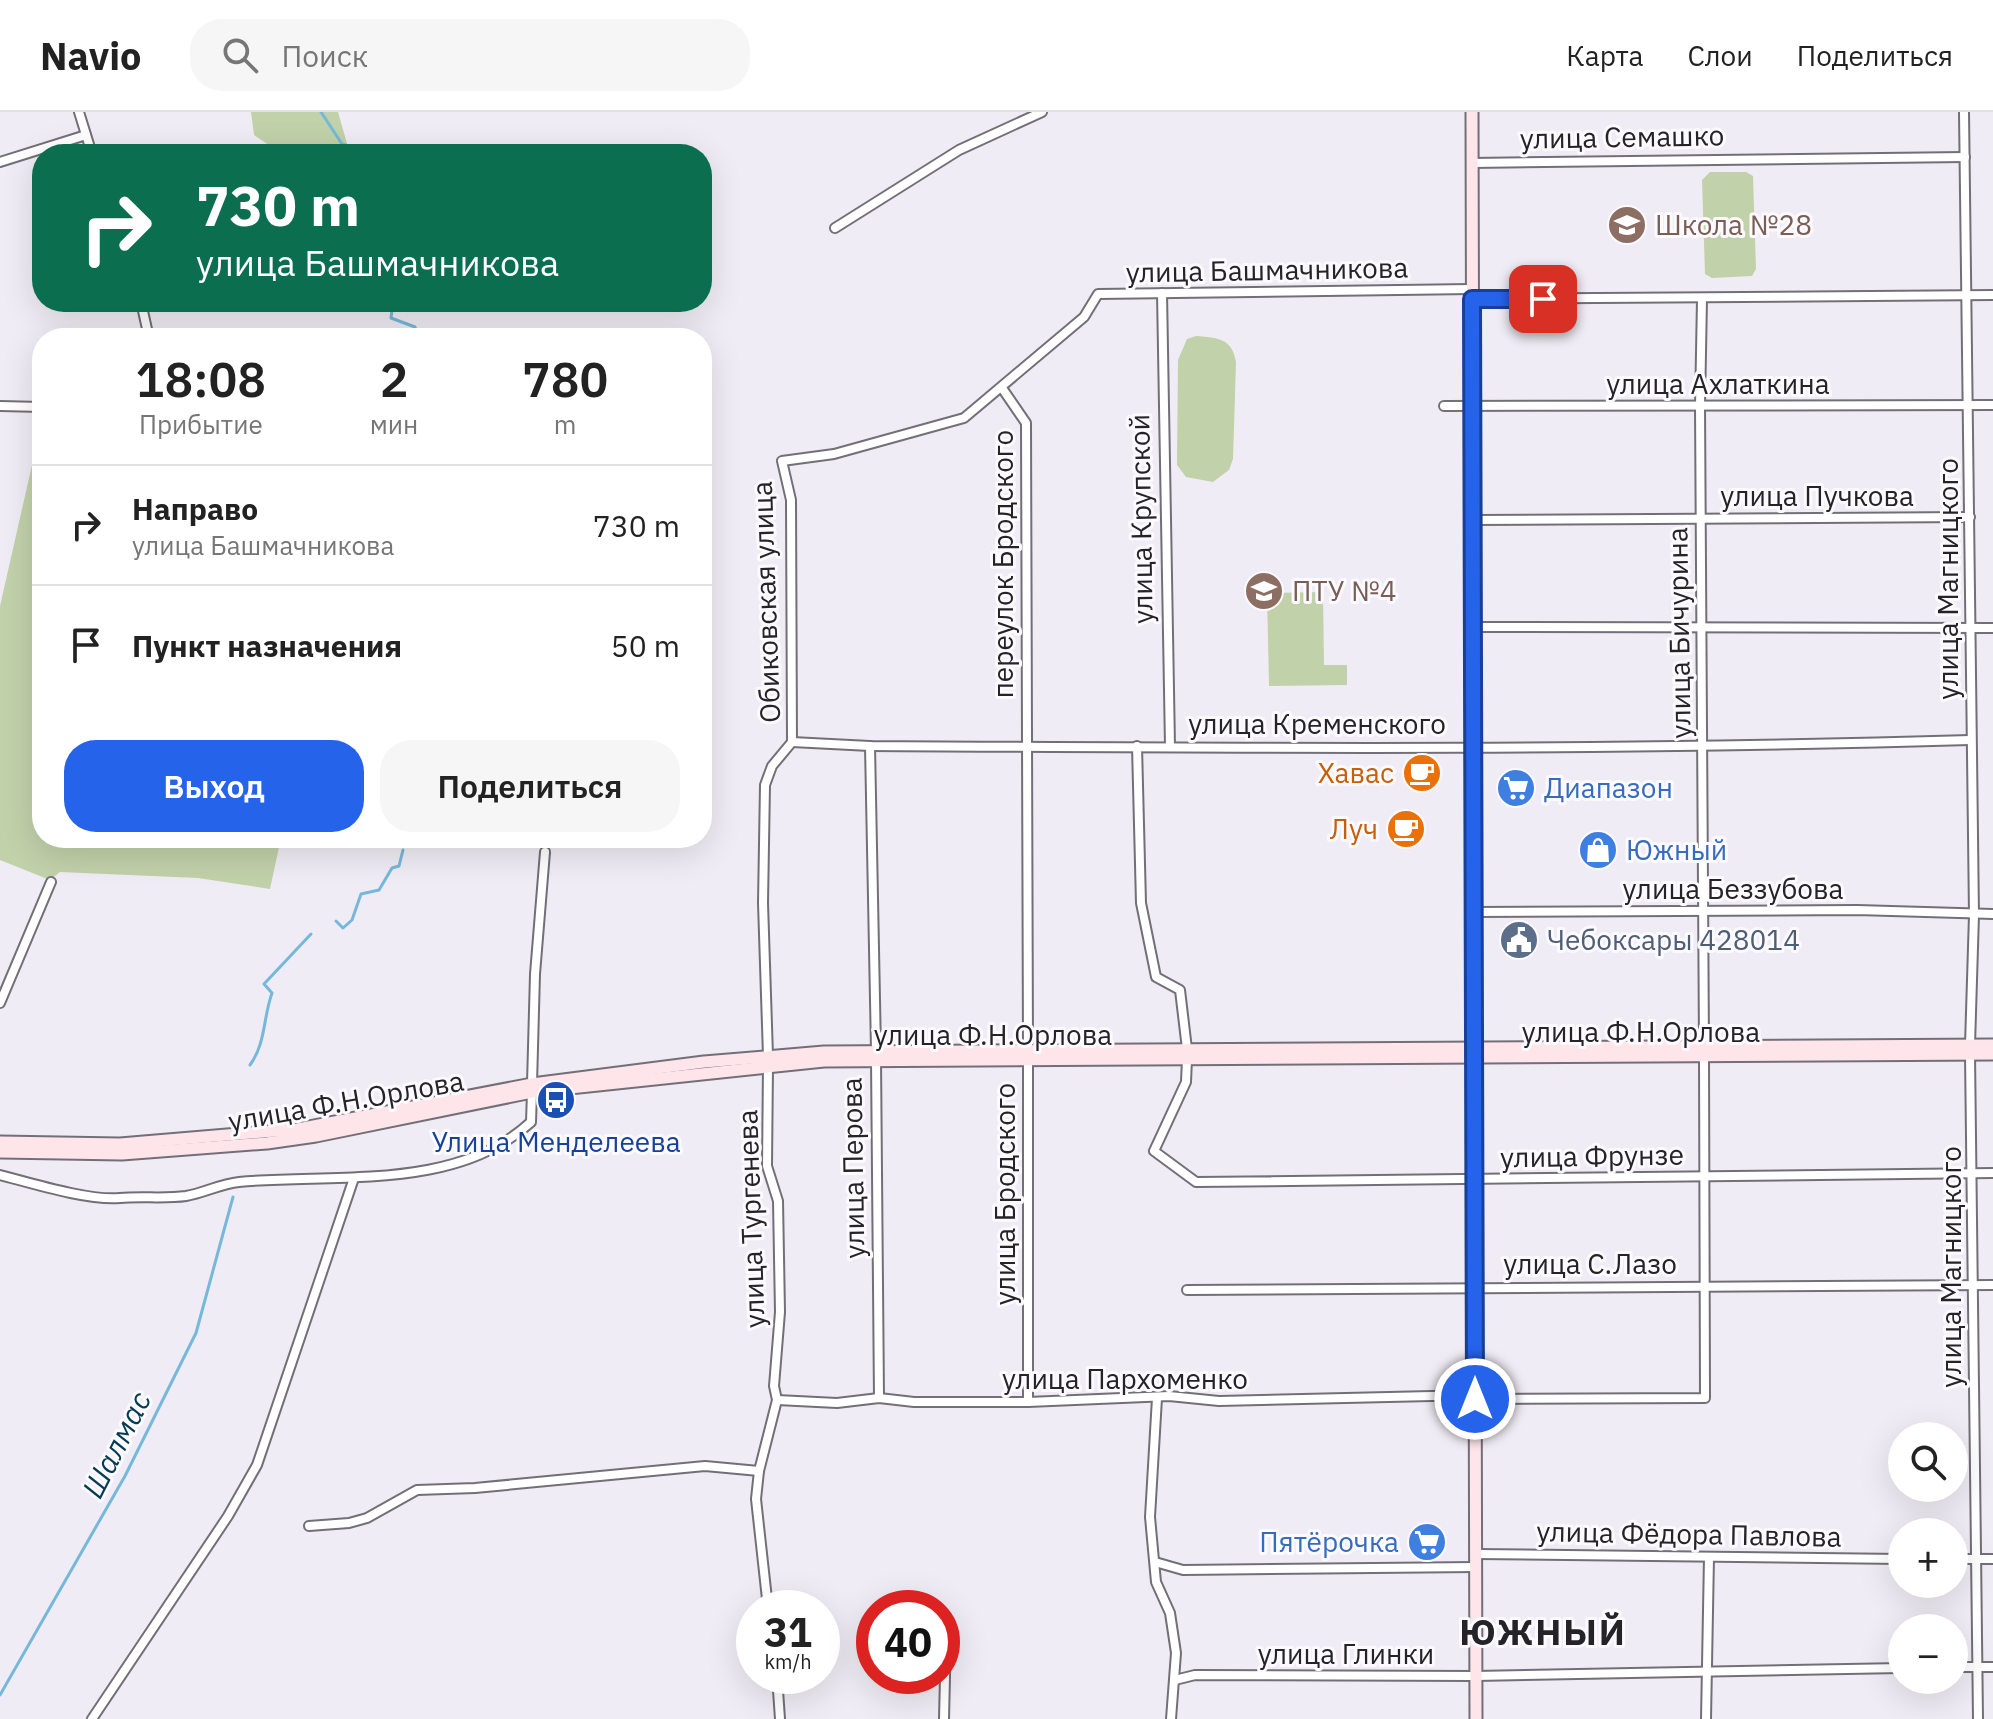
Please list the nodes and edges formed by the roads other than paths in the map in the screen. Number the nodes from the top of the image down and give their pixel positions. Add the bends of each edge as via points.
1 (79, 112) edge
2 (1042, 112) edge
3 (1472, 112) edge
4 (1964, 112) edge
5 (86, 135) junction
6 (57, 144) edge
7 (89, 144) edge
8 (32, 152) edge
9 (1965, 157) junction
10 (0, 162) edge
11 (1472, 163) junction
12 (835, 228) dead end
13 (1162, 293) junction
14 (1472, 294) junction
15 (1993, 295) edge
16 (1967, 296) junction
17 (1702, 299) junction
18 (1002, 388) junction
19 (1969, 405) junction
20 (1993, 405) edge
21 (0, 406) edge
22 (1444, 406) dead end
23 (1472, 406) junction
24 (1700, 406) junction
25 (32, 407) edge
26 (782, 461) joint
27 (1970, 517) junction
28 (1702, 518) junction
29 (1473, 520) junction
30 (1473, 627) junction
31 (1702, 627) junction
32 (1972, 628) junction
33 (1993, 628) edge
34 (1970, 740) junction
35 (792, 742) junction
36 (870, 746) junction
37 (1137, 746) junction
38 (1170, 746) junction
39 (1473, 746) junction
40 (1704, 746) junction
41 (1026, 747) junction
42 (545, 852) dead end
43 (51, 882) dead end
44 (1701, 911) junction
45 (1473, 912) junction
46 (1993, 914) edge
47 (1974, 915) junction
48 (0, 1003) edge
49 (1993, 1045) edge
50 (1970, 1050) junction
51 (1474, 1052) junction
52 (1704, 1052) junction
53 (876, 1054) junction
54 (1187, 1054) junction
55 (1993, 1054) edge
56 (1028, 1055) junction
57 (768, 1060) junction
58 (532, 1088) junction
59 (0, 1142) edge
60 (0, 1152) edge
61 (1972, 1172) junction
62 (1993, 1173) edge
63 (0, 1175) edge
64 (1706, 1175) junction
65 (354, 1178) junction
66 (1474, 1181) junction
67 (1705, 1285) junction
68 (1993, 1285) edge
69 (1972, 1286) junction
70 (1475, 1287) junction
71 (1187, 1290) dead end
72 (1475, 1397) junction
73 (879, 1398) junction
74 (1157, 1398) junction
75 (1705, 1398) joint
76 (777, 1400) junction
77 (1028, 1402) junction
78 (759, 1471) junction
79 (309, 1526) dead end
80 (1476, 1554) junction
81 (1709, 1557) junction
82 (1888, 1559) edge
83 (1968, 1559) edge
84 (1978, 1559) junction
85 (1993, 1559) edge
86 (1155, 1562) junction
87 (1476, 1567) junction
88 (765, 1590) edge
89 (1968, 1666) edge
90 (1977, 1666) junction
91 (1993, 1667) edge
92 (1888, 1668) edge
93 (1708, 1672) junction
94 (1476, 1676) junction
95 (1175, 1680) junction
96 (778, 1694) edge
97 (945, 1694) edge
98 (92, 1719) edge
99 (780, 1719) edge
100 (944, 1719) edge
101 (1171, 1719) edge
102 (1476, 1719) edge
103 (1706, 1719) edge
104 (1978, 1719) edge

1 - 5 street
2 - 12 street via 959,150
3 - 11 street
4 - 9 street, улица Магницкого
5 - 6 street
5 - 7 street
8 - 10 street
9 - 11 street, улица Семашко
9 - 16 street, улица Магницкого
11 - 14 street
13 - 14 street, улица Башмачникова
13 - 18 street, улица Башмачникова via 1098,294 1084,317
13 - 38 street, улица Крупской
14 - 17 street, улица Башмачникова
14 - 23 street
15 - 16 street, улица Башмачникова
16 - 17 street, улица Башмачникова
16 - 19 street, улица Магницкого
17 - 24 street, улица Бичурина
18 - 26 street, улица Башмачникова via 972,414 954,421 834,454
18 - 41 street, переулок Бродского via 1026,423
19 - 20 street, улица Ахлаткина
19 - 24 street, улица Ахлаткина
19 - 27 street, улица Магницкого
21 - 25 street
22 - 23 street, улица Ахлаткина
23 - 24 street, улица Ахлаткина
23 - 29 street
24 - 28 street, улица Бичурина
26 - 35 street, Обиковская улица via 791,500
27 - 28 street, улица Пучкова
27 - 32 street, улица Магницкого
28 - 29 street, улица Пучкова
28 - 31 street, улица Бичурина
29 - 30 street
30 - 31 street
30 - 39 street
31 - 32 street
31 - 40 street, улица Бичурина
32 - 33 street
32 - 34 street, улица Магницкого
34 - 40 street, улица Кременского
34 - 47 street, улица Магницкого
35 - 36 street, улица Кременского
35 - 57 street, улица Тургенева via 772,766 765,785
36 - 41 street, улица Кременского
36 - 53 street, улица Перова
37 - 38 street, улица Кременского
37 - 41 street, улица Кременского
37 - 54 street via 1141,903 1156,977 1180,990
38 - 39 street, улица Кременского
39 - 40 street, улица Кременского
39 - 45 street
40 - 44 street, улица Бичурина
41 - 56 street, улица Бродского
42 - 58 street
43 - 48 street
44 - 45 street, улица Беззубова
44 - 47 street, улица Беззубова
44 - 52 street, улица Бичурина
45 - 51 street
46 - 47 street, улица Беззубова
47 - 50 street, улица Магницкого
49 - 50 street, улица Ф.Н.Орлова
50 - 52 street, улица Ф.Н.Орлова
50 - 55 street, улица Ф.Н.Орлова
50 - 61 street, улица Магницкого
51 - 52 street, улица Ф.Н.Орлова
51 - 54 street, улица Ф.Н.Орлова
51 - 66 street
52 - 64 street, улица Бичурина
53 - 56 street, улица Ф.Н.Орлова
53 - 57 street, улица Ф.Н.Орлова
53 - 73 street, улица Перова
54 - 56 street, улица Ф.Н.Орлова
54 - 66 street, улица Фрунзе via 1186,1082 1154,1151 1196,1182
56 - 77 street, улица Бродского
57 - 58 street, улица Ф.Н.Орлова
57 - 76 street, улица Тургенева via 767,1166 778,1201
58 - 59 street, улица Ф.Н.Орлова via 298,1129 120,1144
58 - 60 street, улица Ф.Н.Орлова via 267,1143 122,1154
58 - 65 street via 531,1122 486,1153 427,1169
61 - 62 street, улица Фрунзе
61 - 64 street, улица Фрунзе
61 - 69 street, улица Магницкого
63 - 65 street via 118,1198 191,1195 235,1182
64 - 66 street, улица Фрунзе
64 - 67 street, улица Бичурина
65 - 98 street via 257,1465
66 - 70 street
67 - 69 street, улица С.Лазо
67 - 70 street, улица С.Лазо
67 - 75 street, улица Бичурина
68 - 69 street, улица С.Лазо
69 - 84 street, улица Магницкого
70 - 71 street, улица С.Лазо
70 - 72 street
72 - 74 street, улица Пархоменко
72 - 75 street, улица Пархоменко
72 - 80 street
73 - 76 street, улица Пархоменко via 860,1403
73 - 77 street, улица Пархоменко
74 - 77 street, улица Пархоменко
74 - 86 street via 1150,1517
76 - 78 street, улица Тургенева
78 - 79 street via 705,1466 417,1490 367,1518
78 - 88 street, улица Тургенева via 757,1533
80 - 81 street, улица Фёдора Павлова
80 - 87 street
81 - 82 street, улица Фёдора Павлова
81 - 93 street
83 - 84 street
84 - 85 street
84 - 90 street, улица Магницкого
86 - 87 street via 1183,1570
86 - 95 street via 1156,1582 1170,1613
87 - 94 street
89 - 90 street
90 - 91 street
90 - 104 street, улица Магницкого
92 - 93 street, улица Глинки
93 - 94 street, улица Глинки
93 - 103 street
94 - 95 street, улица Глинки via 1195,1675
94 - 102 street
95 - 101 street
96 - 99 street
97 - 100 street

